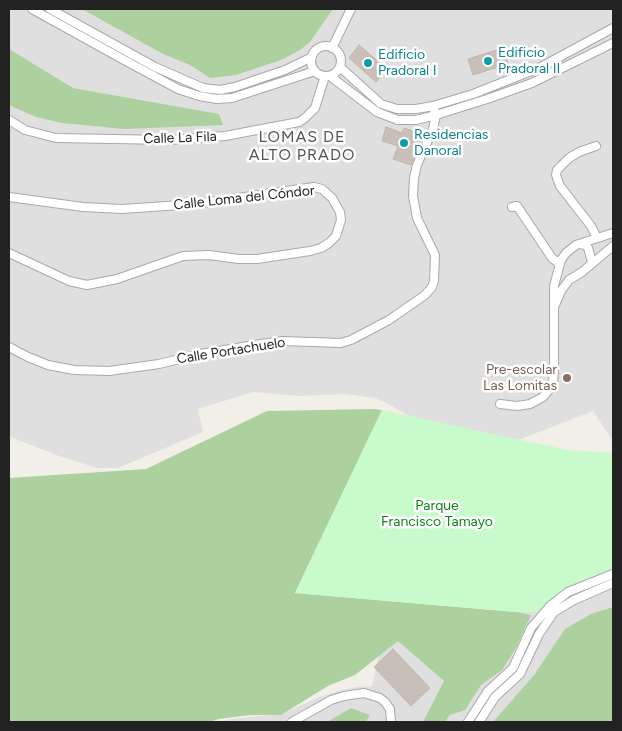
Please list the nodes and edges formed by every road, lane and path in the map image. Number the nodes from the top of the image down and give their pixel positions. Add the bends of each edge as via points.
1 (32, 9) edge
2 (50, 9) edge
3 (351, 9) edge
4 (613, 28) edge
5 (613, 43) edge
6 (332, 48) junction
7 (312, 56) junction
8 (340, 67) junction
9 (315, 71) junction
10 (327, 76) junction
11 (433, 106) junction
12 (436, 116) junction
13 (9, 120) edge
14 (596, 146) dead end
15 (9, 197) edge
16 (512, 207) dead end
17 (613, 233) edge
18 (597, 238) junction
19 (580, 244) junction
20 (613, 246) edge
21 (9, 253) edge
22 (592, 262) junction
23 (560, 264) junction
24 (569, 280) junction
25 (553, 309) junction
26 (9, 347) edge
27 (500, 404) dead end
28 (613, 574) edge
29 (613, 584) edge
30 (292, 722) edge
31 (391, 722) edge
32 (468, 722) edge
33 (479, 722) edge

1 - 9 street via 178,89 199,96 232,98
2 - 7 street via 203,88 235,88 285,70
3 - 6 street
4 - 11 street via 540,68
5 - 12 street via 532,83
6 - 7 street via 320,48
6 - 8 street via 341,58
7 - 9 street
8 - 10 street
8 - 11 street via 381,104 406,110
9 - 10 street
10 - 12 street via 388,117 406,121
10 - 13 street, Calle La Fila via 315,108 306,118 224,136 171,140 56,138 25,130
11 - 12 street
12 - 26 street, Calle Portachuelo via 417,165 413,196 417,218 434,255 432,288 367,332 341,343 284,341 109,371 48,365
14 - 18 street via 569,158 556,175 560,186
15 - 21 street, Calle Loma del Cóndor via 122,209 196,204 314,188 322,189 332,198 341,220 336,236 321,248 310,251 257,259 183,256 117,279 87,285 69,281
16 - 23 street via 517,206 552,258
17 - 18 street
18 - 19 street
19 - 22 street via 590,250
19 - 23 street via 566,253
20 - 22 street
22 - 24 street
23 - 24 street via 561,276
23 - 25 street via 554,286
24 - 25 street
25 - 27 street via 554,372 549,390 530,404
28 - 32 street via 568,592 550,606 531,628 513,668 488,690
29 - 33 street via 554,612 539,634 520,674 495,698
30 - 31 street via 331,700 364,693 385,702 390,709

